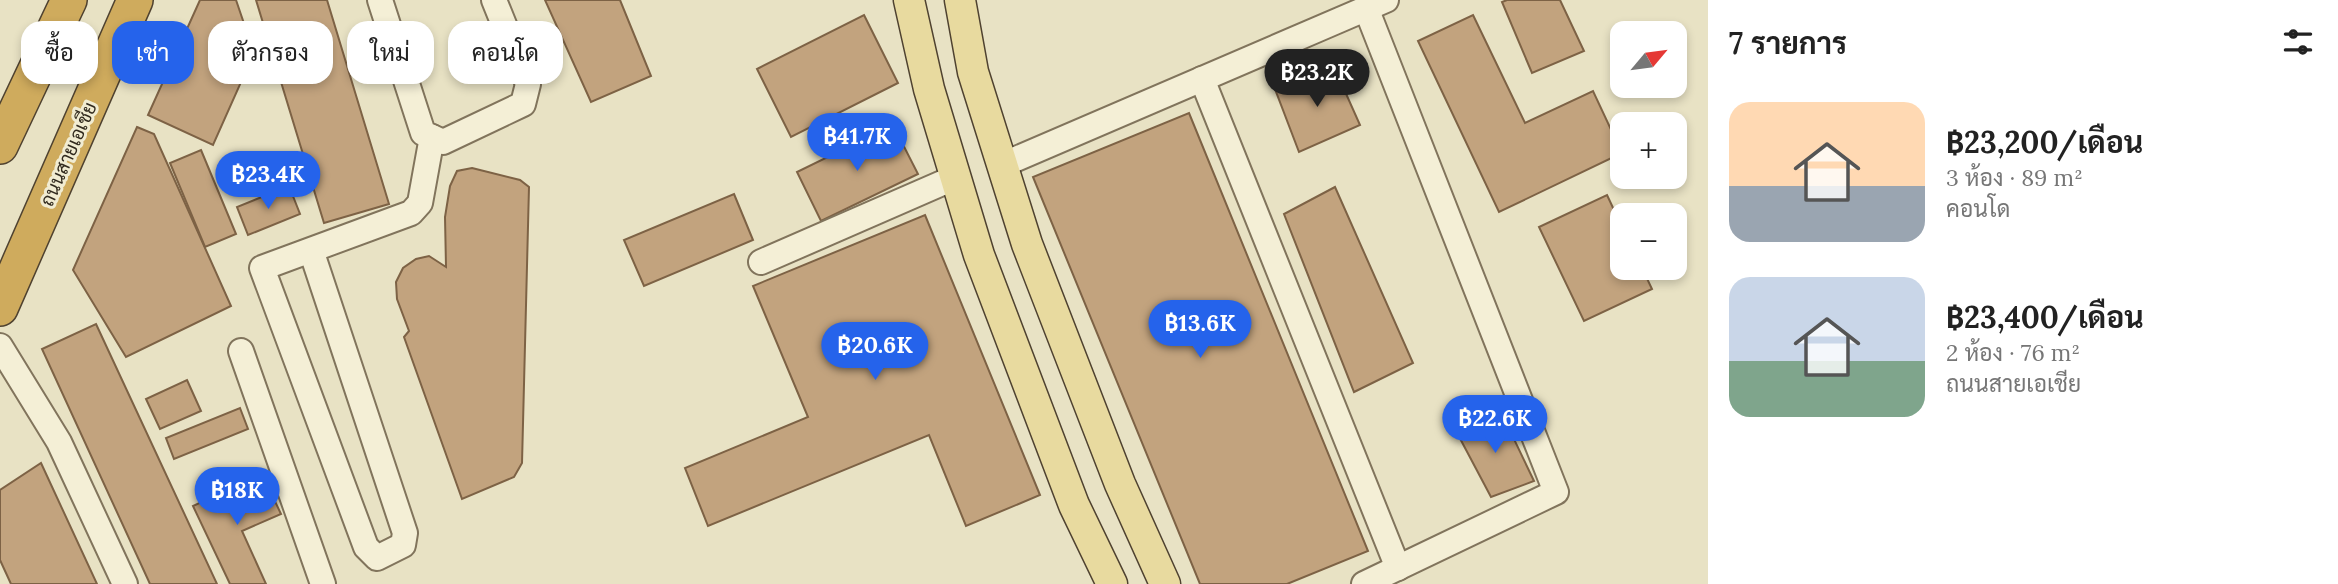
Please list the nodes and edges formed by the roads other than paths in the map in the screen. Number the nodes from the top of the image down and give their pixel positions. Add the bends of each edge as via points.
1 (69, 0) edge
2 (135, 0) edge
3 (380, 0) edge
4 (494, 0) edge
5 (909, 0) edge
6 (960, 0) edge
7 (1376, 4) edge
8 (1202, 79) junction
9 (432, 137) junction
10 (0, 146) edge
11 (1002, 165) junction
12 (956, 177) junction
13 (311, 250) junction
14 (761, 262) dead end
15 (0, 308) edge
16 (0, 346) edge
17 (241, 351) dead end
18 (1398, 568) junction
19 (125, 584) edge
20 (323, 584) edge
21 (1112, 584) edge
22 (1165, 584) edge
23 (1364, 584) edge

1 - 10 highway
2 - 15 highway, ถนนสายเอเชีย
3 - 9 street via 423,133
4 - 9 street via 528,84 523,104 443,142
5 - 12 main road via 929,89
6 - 11 main road via 973,72
7 - 8 street
7 - 18 street via 1556,492
8 - 11 street
8 - 18 street
9 - 13 street via 420,203 411,213
11 - 22 main road via 1032,257
12 - 14 street
12 - 21 main road via 979,255 1074,505
13 - 13 street via 262,268 366,547 377,558 403,545 405,533
16 - 19 street via 58,442
17 - 20 street
18 - 23 street

